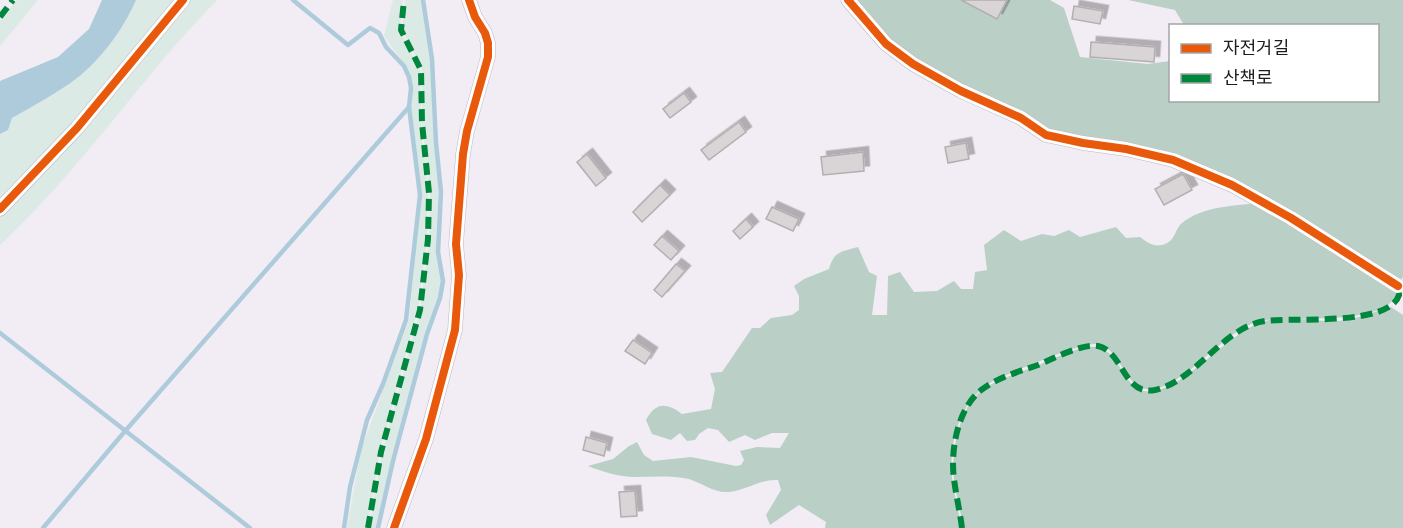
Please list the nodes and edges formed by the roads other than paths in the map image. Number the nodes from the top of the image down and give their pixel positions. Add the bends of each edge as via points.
1 (183, 0) edge
2 (469, 0) edge
3 (848, 0) edge
4 (0, 210) edge
5 (1398, 286) dead end
6 (394, 528) edge

1 - 4 street via 77,128
2 - 6 street via 485,33 488,57 463,154 455,330 426,439
3 - 5 street via 886,44 937,79 1021,118 1046,135 1173,160 1232,185

